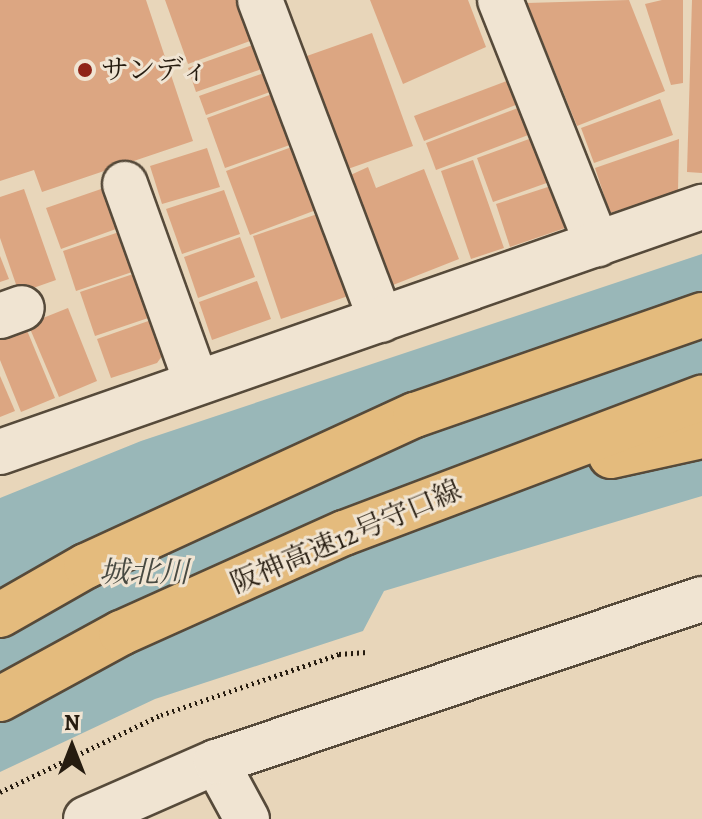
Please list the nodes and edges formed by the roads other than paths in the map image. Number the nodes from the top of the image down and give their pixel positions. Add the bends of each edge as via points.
1 (260, 0) edge
2 (500, 0) edge
3 (125, 184) dead end
4 (702, 207) edge
5 (597, 244) junction
6 (702, 315) edge
7 (381, 320) junction
8 (196, 381) junction
9 (702, 398) edge
10 (702, 436) edge
11 (0, 452) edge
12 (446, 494) junction
13 (702, 599) edge
14 (0, 615) edge
15 (0, 699) edge
16 (216, 762) junction
17 (86, 819) edge
18 (247, 819) edge

1 - 7 street
2 - 5 street
3 - 8 street
4 - 5 street
5 - 7 street
6 - 14 highway via 415,415 181,520
7 - 8 street
8 - 11 street
9 - 12 highway, 阪神高速12号守口線
10 - 12 highway
12 - 15 highway, 阪神高速12号守口線 via 121,633
13 - 16 street
16 - 17 street
16 - 18 street

